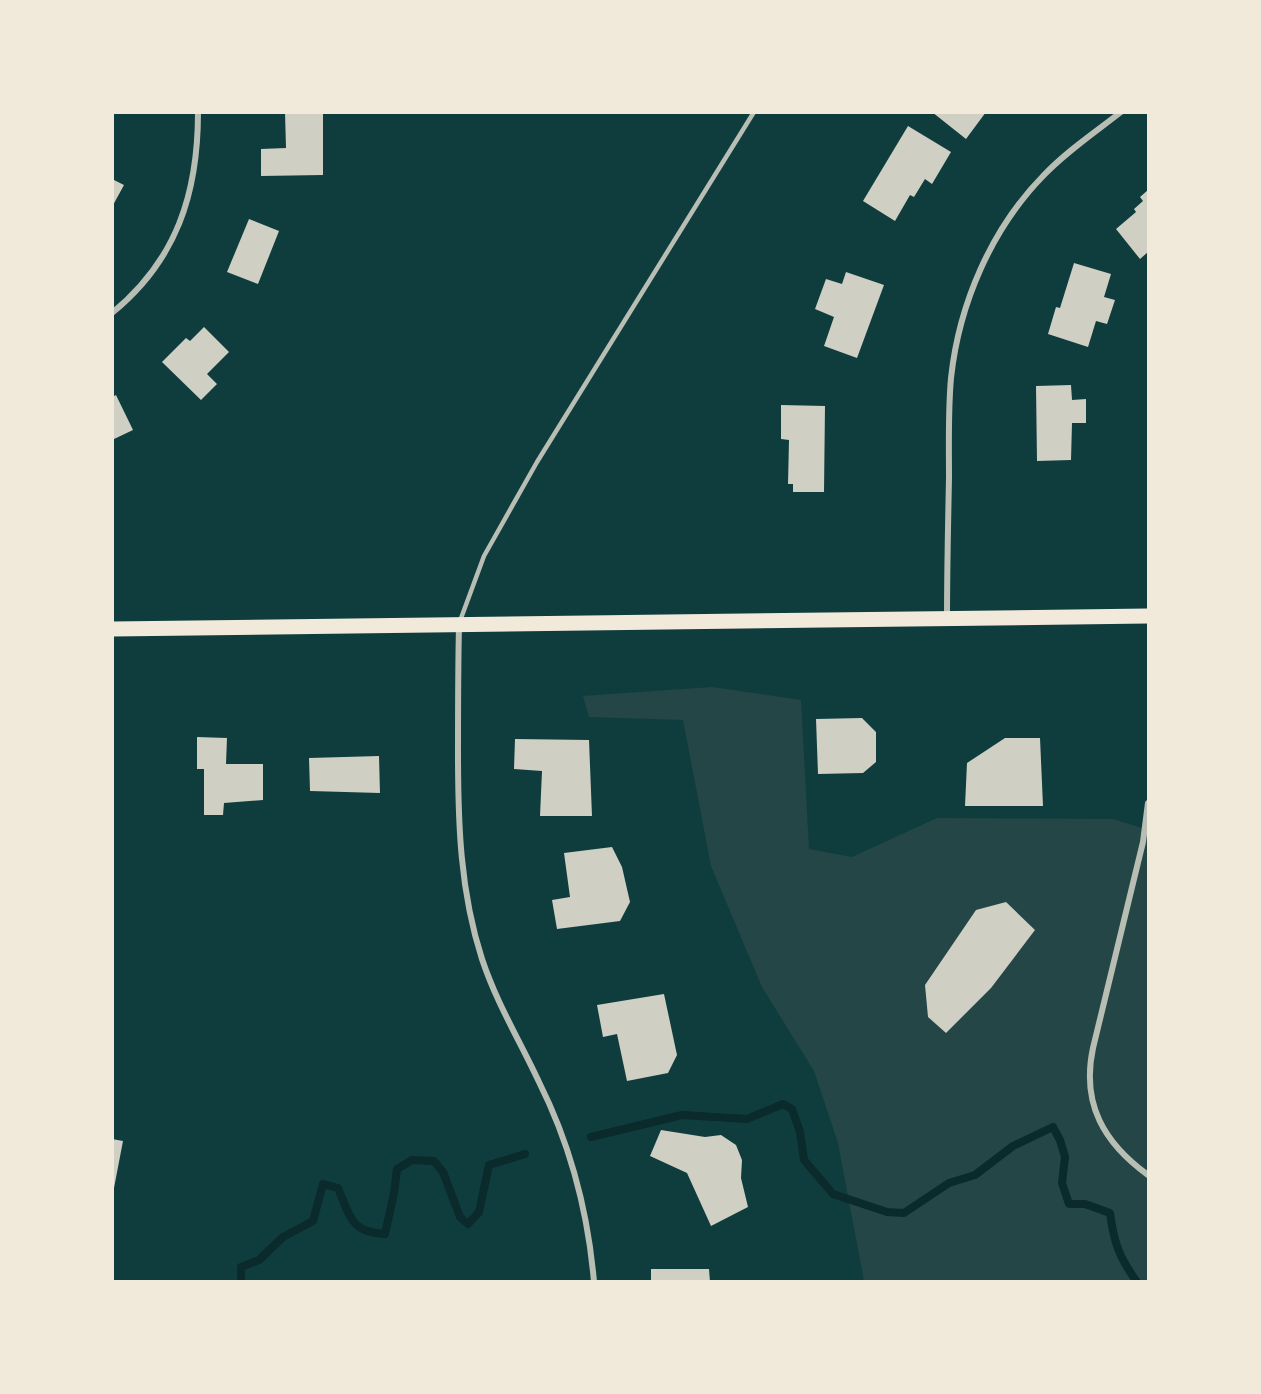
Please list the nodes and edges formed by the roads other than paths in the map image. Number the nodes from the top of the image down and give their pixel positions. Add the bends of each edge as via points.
1 (198, 112) edge
2 (754, 112) edge
3 (1121, 112) edge
4 (112, 313) edge
5 (1149, 616) edge
6 (946, 619) junction
7 (459, 625) junction
8 (112, 629) edge
9 (1148, 806) edge
10 (1149, 1175) edge
11 (594, 1281) edge

1 - 4 street via 193,183 183,217 140,288
2 - 7 lane via 516,498 484,556
3 - 6 street via 1068,152 1019,205 988,255 965,310 954,356 950,404
5 - 6 main road
6 - 7 main road
7 - 8 main road
7 - 11 street via 458,830 468,903 491,984 566,1146 585,1215
9 - 10 street via 1089,1073 1095,1110 1105,1131 1129,1160

